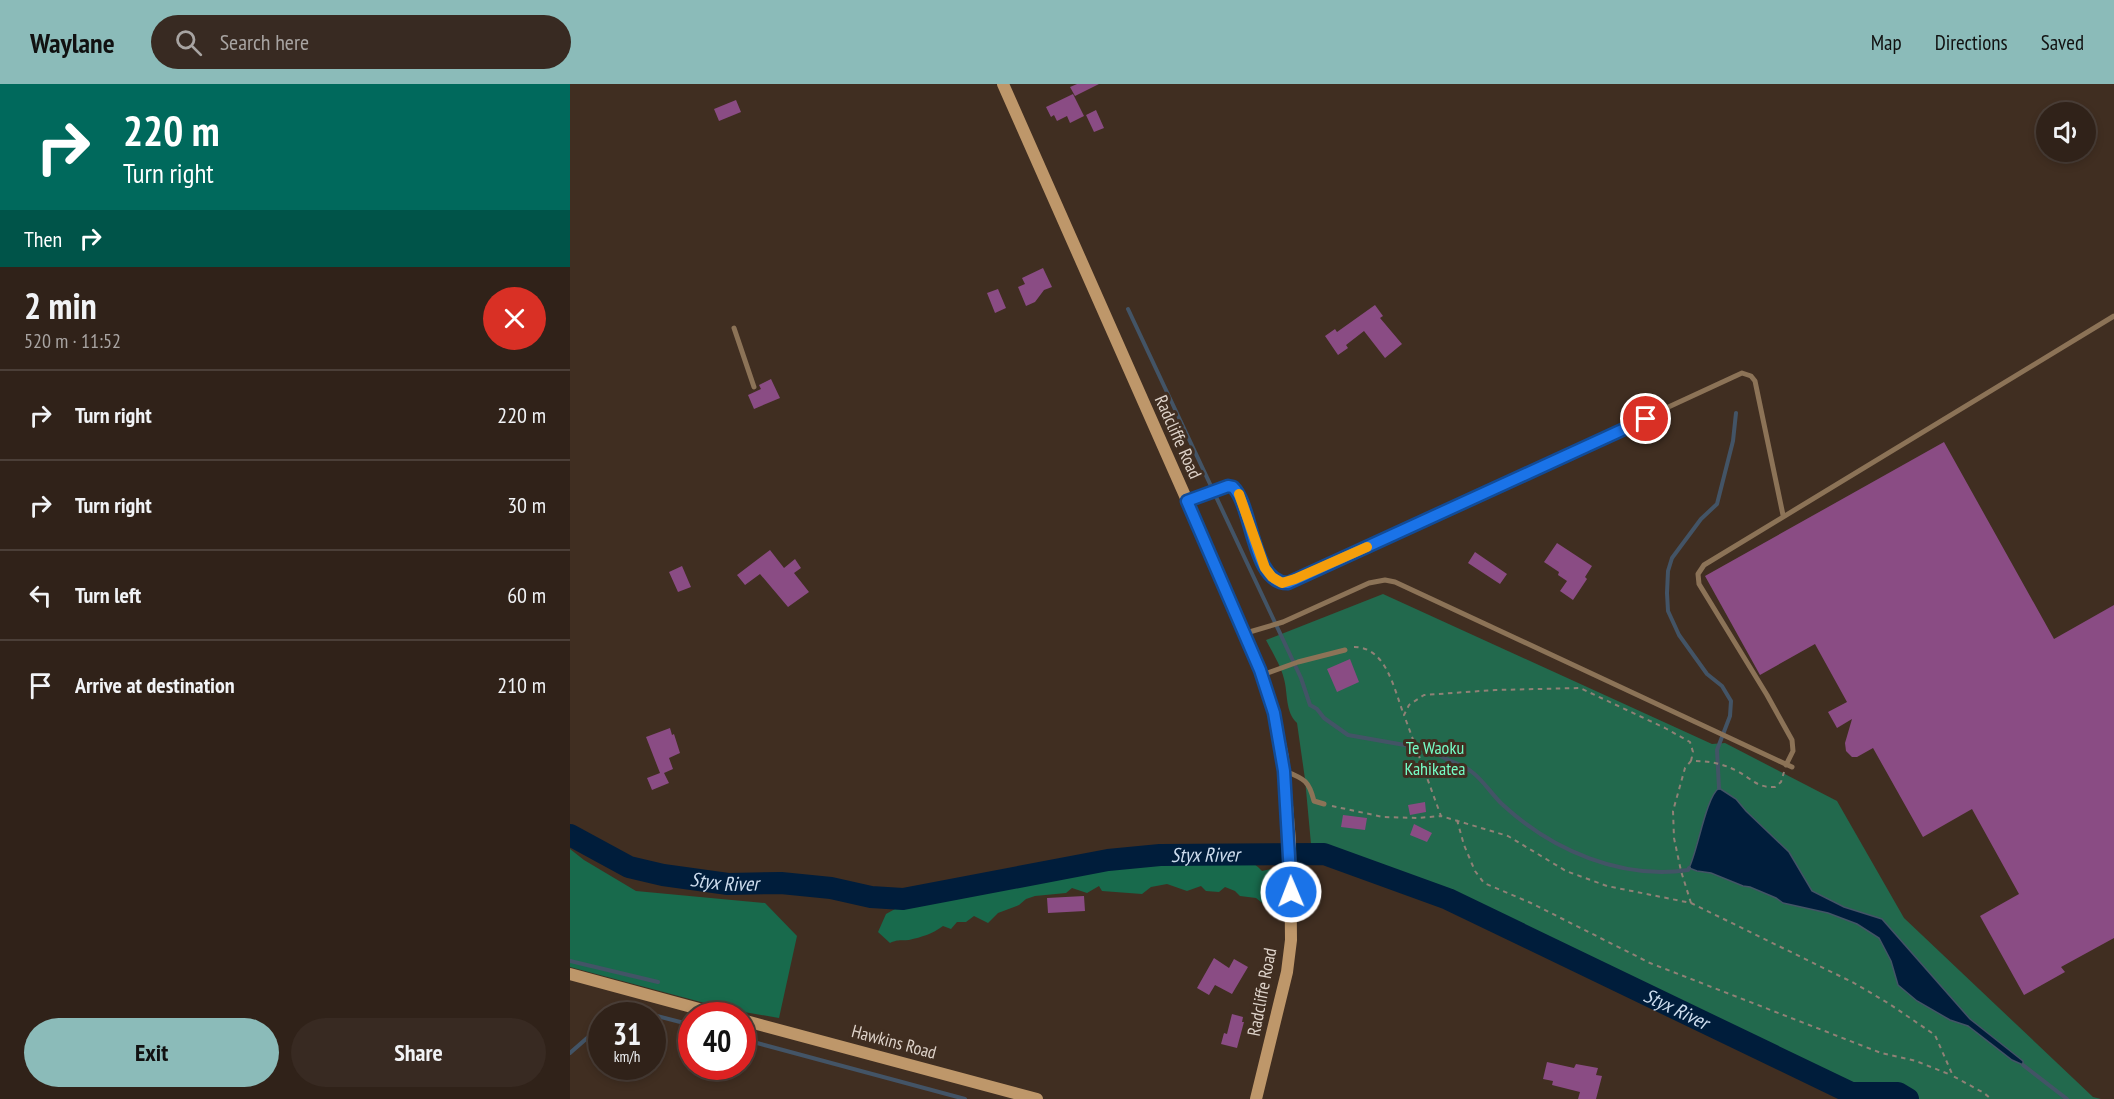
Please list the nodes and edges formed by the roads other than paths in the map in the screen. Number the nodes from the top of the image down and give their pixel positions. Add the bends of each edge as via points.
1 (1002, 84) edge
2 (2114, 316) edge
3 (734, 327) dead end
4 (754, 387) dead end
5 (1187, 501) junction
6 (1783, 515) junction
7 (1245, 634) junction
8 (1346, 650) road end
9 (1262, 675) junction
10 (1284, 771) junction
11 (1324, 804) road end
12 (570, 974) edge
13 (678, 1003) edge
14 (756, 1024) edge
15 (1037, 1099) edge
16 (1256, 1099) edge

1 - 5 street, Radcliffe Road
2 - 6 lane
3 - 4 lane
5 - 6 lane via 1233,487 1268,573 1277,581 1288,583 1742,373 1755,381
5 - 7 street, Radcliffe Road
6 - 7 lane via 1704,565 1698,574 1705,596 1792,740 1789,766 1395,582 1369,583 1283,622
7 - 9 street, Radcliffe Road
8 - 9 lane
9 - 10 street, Radcliffe Road via 1277,723
10 - 11 lane via 1304,778 1314,801
10 - 16 street, Radcliffe Road via 1290,841 1291,940
12 - 13 street
14 - 15 street, Hawkins Road

